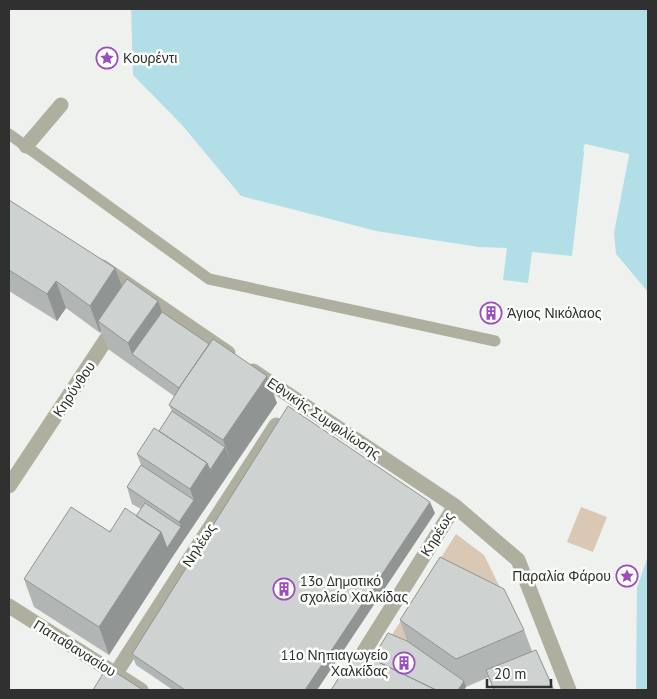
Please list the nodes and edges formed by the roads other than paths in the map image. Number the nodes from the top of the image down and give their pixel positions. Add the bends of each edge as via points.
1 (61, 105) dead end
2 (9, 134) edge
3 (26, 146) junction
4 (90, 259) edge
5 (138, 291) junction
6 (494, 342) dead end
7 (288, 407) junction
8 (9, 486) edge
9 (455, 506) junction
10 (9, 606) edge
11 (116, 674) junction
12 (105, 690) edge
13 (141, 690) edge
14 (340, 690) edge
15 (568, 690) edge

1 - 3 street
2 - 3 lane
3 - 6 lane via 209,279
4 - 5 street, Εθνικής Συμφιλίωσης
5 - 7 street, Εθνικής Συμφιλίωσης via 240,362
5 - 8 street, Κηρύνθου
7 - 9 street, Εθνικής Συμφιλίωσης
7 - 11 street, Νηλέως
9 - 14 street, Κηρέως
9 - 15 street, Εθνικής Συμφιλίωσης via 518,560
10 - 11 street, Παπαθανασίου
11 - 12 street, Νηλέως
11 - 13 street, Παπαθανασίου

